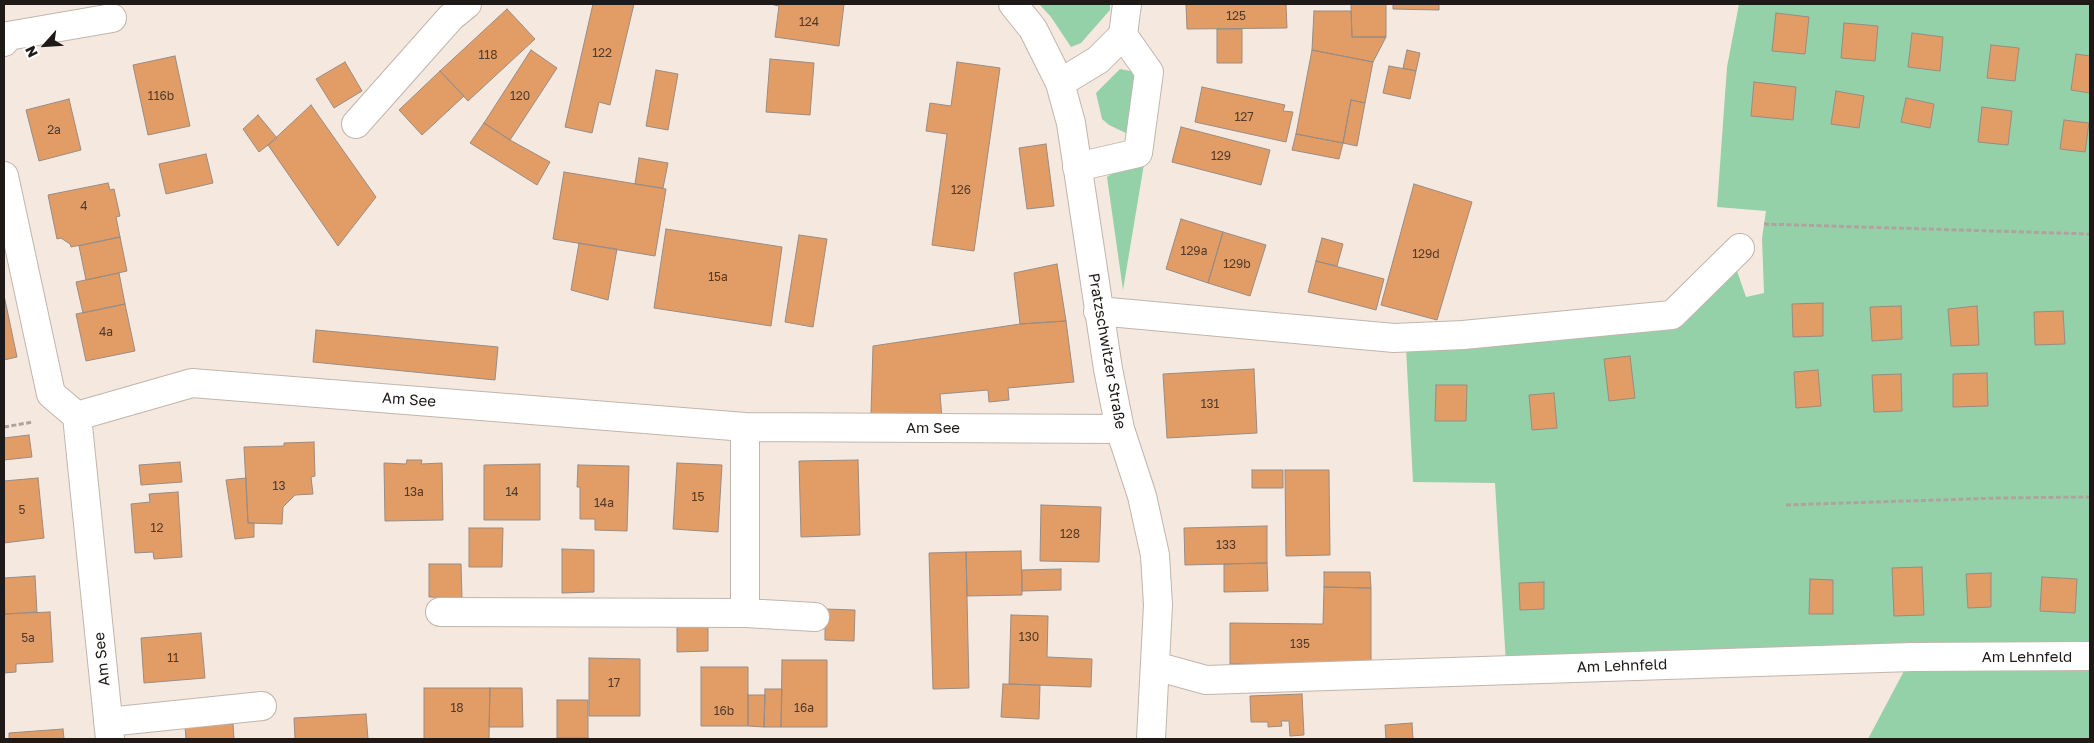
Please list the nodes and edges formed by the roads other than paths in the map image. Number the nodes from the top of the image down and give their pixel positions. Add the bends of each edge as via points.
1 (467, 4) edge
2 (1013, 4) edge
3 (1127, 4) edge
4 (112, 18) dead end
5 (1123, 35) junction
6 (4, 42) edge
7 (1060, 83) junction
8 (356, 124) dead end
9 (1077, 167) junction
10 (4, 176) edge
11 (1740, 248) road end
12 (1098, 311) junction
13 (77, 416) junction
14 (745, 426) junction
15 (1120, 429) junction
16 (440, 612) dead end
17 (745, 613) junction
18 (815, 617) dead end
19 (2090, 656) edge
20 (1155, 666) junction
21 (262, 706) dead end
22 (109, 731) edge
23 (1151, 739) edge

1 - 8 street via 451,17
2 - 7 street, Pratzschwitzer Straße via 1033,29
3 - 5 street
4 - 6 street via 8,36
5 - 7 street via 1098,60
5 - 9 street via 1149,72 1138,154
7 - 9 street, Pratzschwitzer Straße via 1071,123
9 - 12 street, Pratzschwitzer Straße
10 - 13 street via 51,394
11 - 12 street via 1672,315 1662,316 1463,335 1394,338
12 - 15 street, Pratzschwitzer Straße
13 - 14 street, Am See via 192,383
13 - 22 street, Am See
14 - 15 street, Am See
14 - 17 street
15 - 20 street, Pratzschwitzer Straße via 1142,496 1155,555 1158,605
16 - 17 street
17 - 18 street
19 - 20 street, Am Lehnfeld via 1912,657 1206,680
20 - 23 street, Pratzschwitzer Straße
21 - 22 street, Am See

